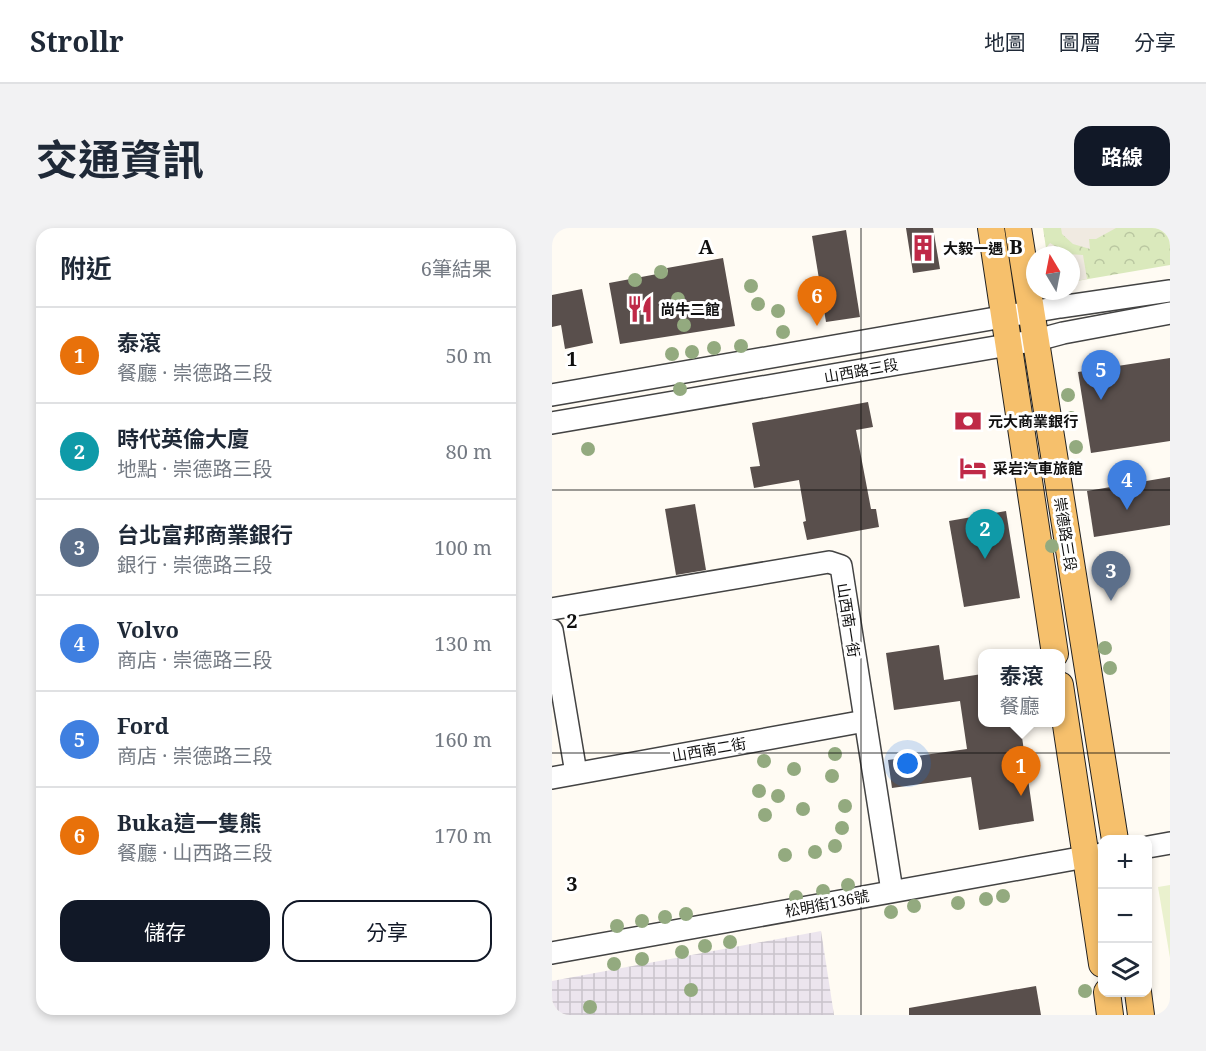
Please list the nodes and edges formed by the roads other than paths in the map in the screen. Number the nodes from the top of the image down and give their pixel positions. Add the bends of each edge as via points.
1 (991, 228) edge
2 (1018, 228) edge
3 (1170, 291) edge
4 (1031, 312) junction
5 (1170, 313) edge
6 (1004, 316) junction
7 (1037, 340) junction
8 (1008, 345) junction
9 (552, 395) edge
10 (552, 423) edge
11 (552, 609) edge
12 (552, 630) edge
13 (1054, 649) edge
14 (1065, 710) edge
15 (865, 721) junction
16 (576, 773) junction
17 (552, 777) edge
18 (1114, 835) edge
19 (1170, 843) edge
20 (1152, 846) edge
21 (1094, 856) edge
22 (892, 891) junction
23 (1100, 943) edge
24 (552, 953) edge
25 (1108, 997) edge
26 (1139, 997) edge
27 (1110, 1015) edge
28 (1141, 1015) edge

1 - 6 main road, 崇德路三段
2 - 4 main road, 崇德路三段
3 - 4 street, 山西路三段
4 - 6 street, 山西路三段
4 - 7 main road, 崇德路三段
5 - 7 street, 山西路三段
6 - 8 main road, 崇德路三段
6 - 9 street, 山西路三段
7 - 8 street, 山西路三段
7 - 18 main road, 崇德路三段
8 - 10 street, 山西路三段
8 - 13 main road, 崇德路三段
11 - 15 street, 山西南一街 via 829,562 840,566
12 - 16 street
14 - 21 main road
15 - 16 street, 山西南二街
15 - 22 street, 山西南一街
16 - 17 street, 山西南二街
19 - 20 street
21 - 22 street, 松明街136號
21 - 23 main road
22 - 24 street, 松明街136號
25 - 27 main road
26 - 28 main road

